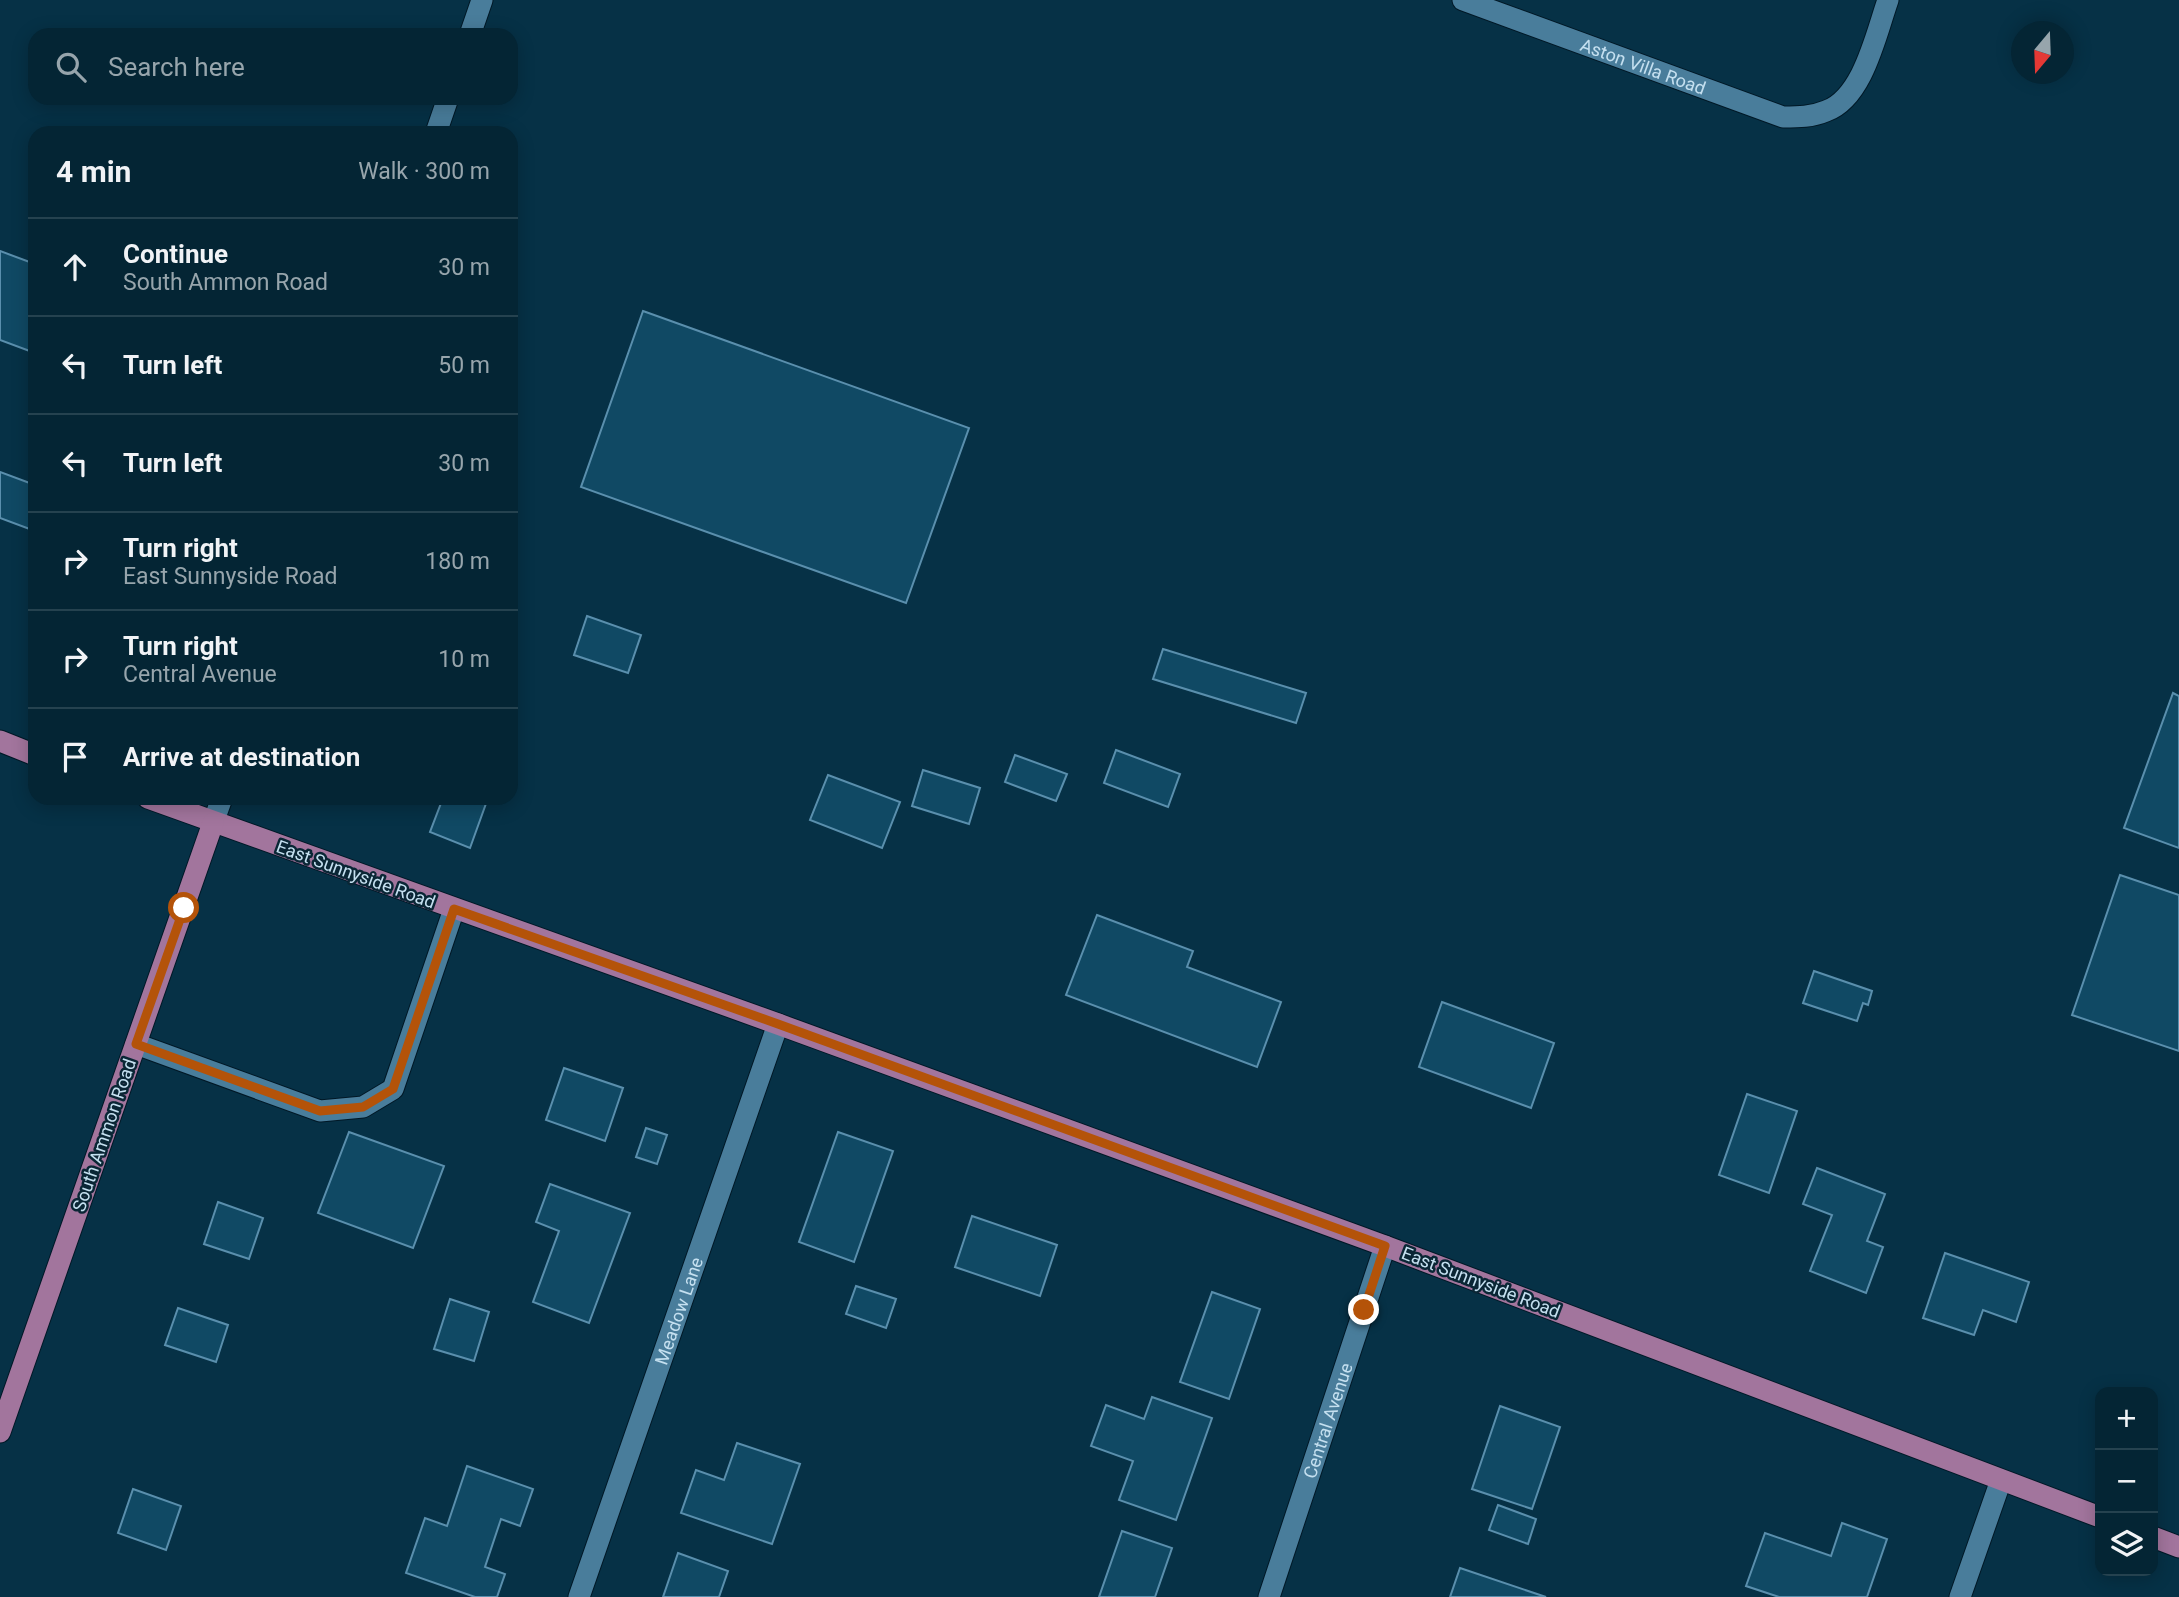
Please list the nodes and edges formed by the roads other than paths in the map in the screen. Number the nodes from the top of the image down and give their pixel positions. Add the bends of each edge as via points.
1 (482, 0) edge
2 (1463, 0) edge
3 (1888, 0) edge
4 (472, 28) edge
5 (446, 105) edge
6 (438, 126) edge
7 (0, 741) edge
8 (28, 752) edge
9 (166, 805) edge
10 (220, 805) edge
11 (214, 823) junction
12 (454, 909) junction
13 (778, 1024) junction
14 (136, 1044) junction
15 (1385, 1246) junction
16 (0, 1432) edge
17 (2001, 1480) junction
18 (2095, 1515) edge
19 (2158, 1539) edge
20 (2179, 1547) edge
21 (579, 1597) edge
22 (1269, 1597) edge
23 (1959, 1597) edge

1 - 4 street
2 - 3 street, Aston Villa Road via 1783,117 1828,111 1847,99 1859,81
5 - 6 street
7 - 8 main road
9 - 11 main road, East Sunnyside Road
10 - 11 street, South Ammon Road
11 - 12 main road, East Sunnyside Road
11 - 14 main road, South Ammon Road
12 - 13 main road, East Sunnyside Road
12 - 14 street via 393,1089 363,1107 320,1111
13 - 15 main road, East Sunnyside Road
13 - 21 street, Meadow Lane
14 - 16 main road, South Ammon Road
15 - 17 main road, East Sunnyside Road
15 - 22 street, Central Avenue
17 - 18 main road, East Sunnyside Road
17 - 23 street
19 - 20 main road

